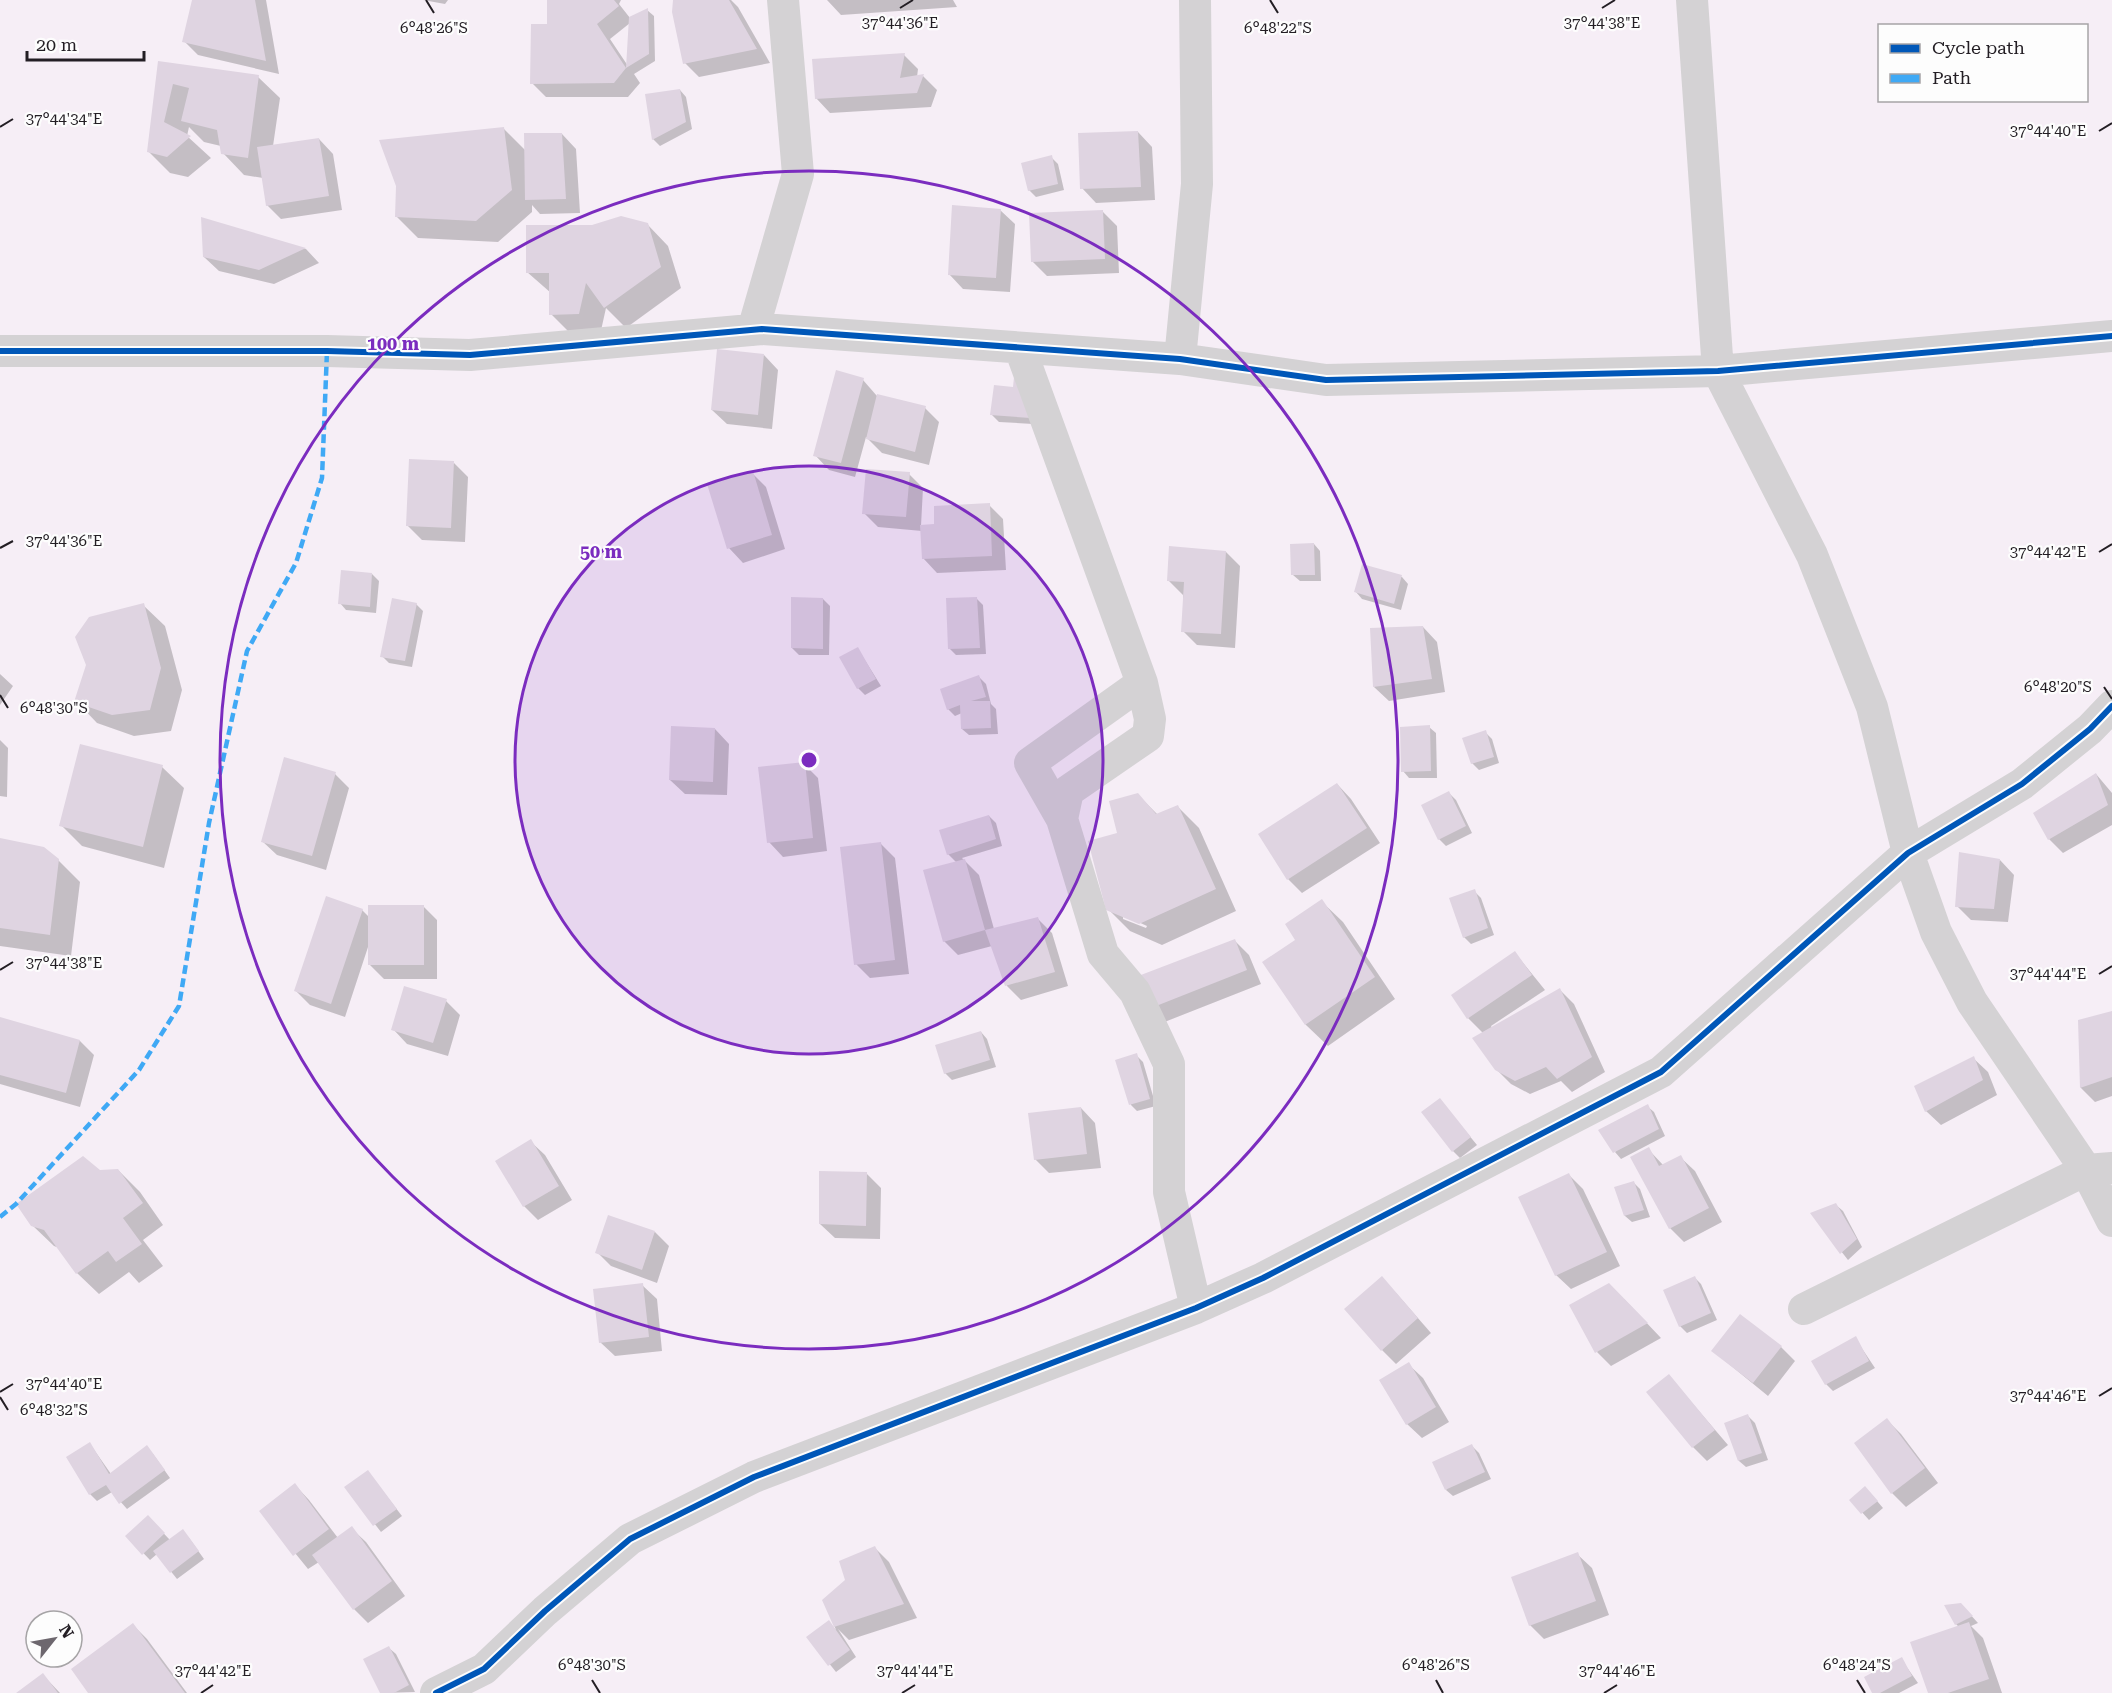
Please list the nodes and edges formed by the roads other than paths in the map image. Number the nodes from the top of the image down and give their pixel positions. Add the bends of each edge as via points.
1 (783, 0) edge
2 (1195, 0) edge
3 (1692, 0) edge
4 (2109, 328) edge
5 (753, 330) junction
6 (1020, 348) junction
7 (0, 351) edge
8 (1180, 359) junction
9 (1718, 371) junction
10 (1142, 683) junction
11 (2112, 706) edge
12 (1062, 819) junction
13 (1908, 853) junction
14 (2099, 1169) edge
15 (2112, 1221) edge
16 (1196, 1308) junction
17 (1804, 1309) dead end
18 (436, 1693) edge

1 - 5 street via 798,174
2 - 8 street via 1197,184
3 - 9 street
4 - 9 street
5 - 6 street
5 - 7 street via 470,355
6 - 8 street
6 - 10 street
8 - 9 street via 1326,380
9 - 13 street via 1816,566 1872,707
10 - 12 street via 1150,718 1148,736 1068,790
10 - 12 street via 1030,763
11 - 13 street via 2090,729 2022,783
12 - 16 street via 1102,954 1135,992 1169,1064 1169,1192
13 - 14 street via 1936,932 1972,1002
13 - 16 street via 1661,1072 1263,1278
14 - 15 street
14 - 17 street
16 - 18 street via 754,1477 630,1539 484,1669

